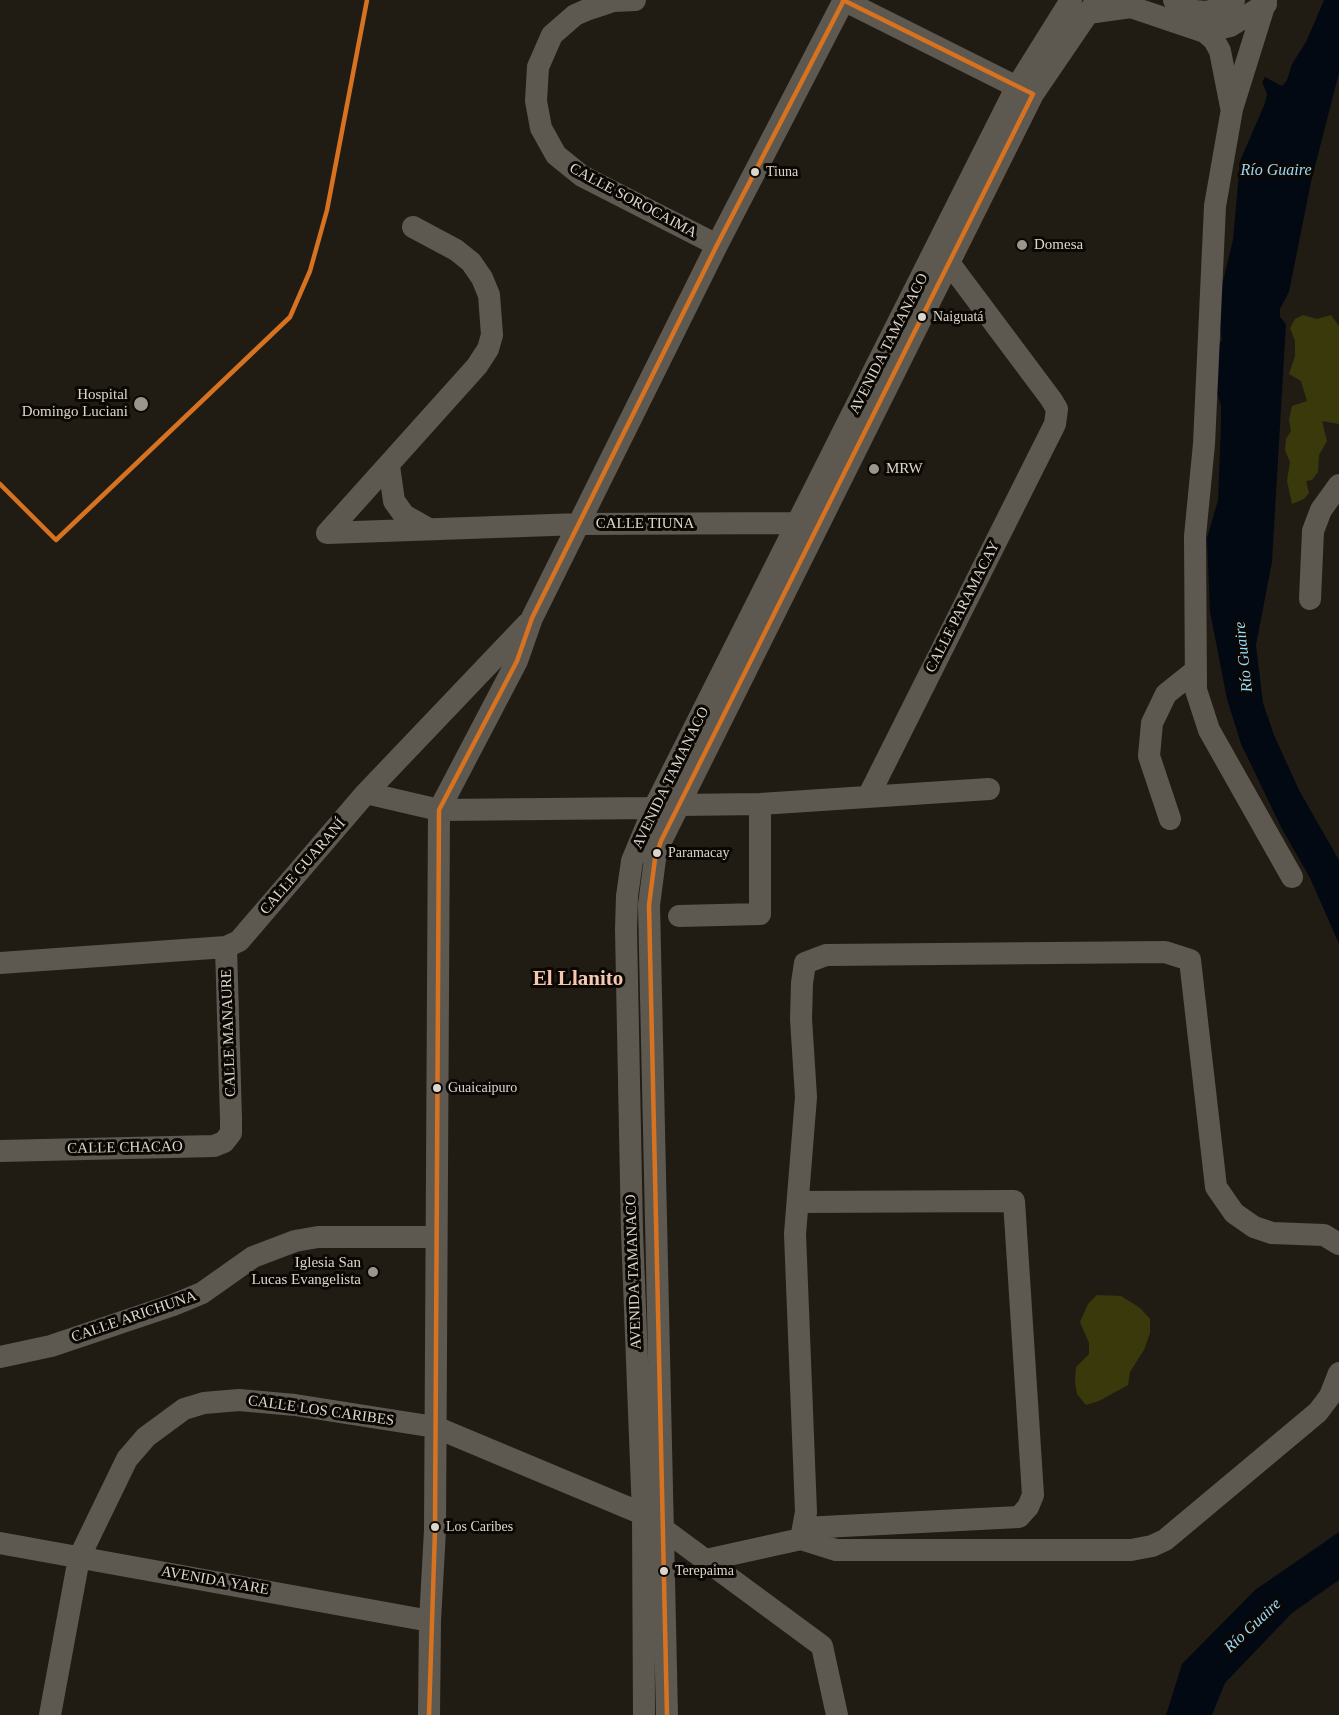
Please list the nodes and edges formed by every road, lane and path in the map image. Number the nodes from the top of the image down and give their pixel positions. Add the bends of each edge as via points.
1 (635, 0) edge
2 (842, 0) edge
3 (1174, 0) edge
4 (1234, 0) edge
5 (1266, 2) edge
6 (1085, 4) edge
7 (1204, 32) junction
8 (1025, 91) junction
9 (1232, 109) junction
10 (413, 227) dead end
11 (717, 245) junction
12 (950, 264) junction
13 (389, 465) junction
14 (1339, 485) edge
15 (580, 524) junction
16 (809, 525) junction
17 (431, 530) junction
18 (1310, 599) dead end
19 (532, 618) junction
20 (1196, 670) junction
21 (989, 789) dead end
22 (366, 793) junction
23 (868, 797) junction
24 (760, 804) junction
25 (679, 805) junction
26 (654, 808) junction
27 (439, 810) junction
28 (1170, 819) dead end
29 (1292, 877) dead end
30 (679, 916) dead end
31 (226, 947) junction
32 (0, 963) edge
33 (231, 1119) joint
34 (0, 1151) edge
35 (799, 1202) junction
36 (435, 1237) junction
37 (1339, 1244) edge
38 (0, 1357) edge
39 (1339, 1373) edge
40 (435, 1427) junction
41 (643, 1514) junction
42 (664, 1530) junction
43 (802, 1534) junction
44 (0, 1543) edge
45 (79, 1558) junction
46 (706, 1560) junction
47 (429, 1622) junction
48 (50, 1715) edge
49 (429, 1715) edge
50 (644, 1715) edge
51 (667, 1715) edge
52 (837, 1715) edge

1 - 11 street, CALLE SOROCAIMA via 589,9 575,15 552,35 538,67 536,101 541,128 556,155 582,176
2 - 8 street
2 - 11 street
3 - 4 street via 1194,11 1206,12
5 - 7 street via 1230,26
5 - 9 street
6 - 7 street via 1131,7
6 - 8 street, AVENIDA TAMANACO
7 - 9 street via 1220,51
8 - 12 street, AVENIDA TAMANACO
8 - 16 street, AVENIDA TAMANACO
9 - 20 street via 1222,157 1211,268 1204,444 1195,536
10 - 13 street via 471,262 489,295 492,335 477,366
11 - 15 street
12 - 16 street, AVENIDA TAMANACO
12 - 23 street, CALLE PARAMACAY via 1051,399 1057,409 1055,424
13 - 17 street via 394,501 404,515
13 - 17 street, CALLE TIUNA via 327,533
14 - 18 street via 1321,510 1313,531
15 - 16 street, CALLE TIUNA
15 - 17 street, CALLE TIUNA
15 - 19 street
16 - 25 street, AVENIDA TAMANACO
16 - 26 street, AVENIDA TAMANACO
19 - 22 street, CALLE GUARANÍ
19 - 27 street via 517,661
20 - 28 street via 1166,694 1152,723 1149,756
20 - 29 street via 1196,690 1209,730
21 - 23 street
22 - 27 street
22 - 31 street, CALLE GUARANÍ via 239,941
23 - 24 street
24 - 25 street
24 - 30 street via 760,914
25 - 42 street, AVENIDA TAMANACO via 655,859 649,905
26 - 27 street
26 - 41 street, AVENIDA TAMANACO via 632,861 627,896 632,1232
27 - 36 street
31 - 32 street
31 - 33 street, CALLE MANAURE
33 - 34 street, CALLE CHACAO via 231,1132 224,1142 214,1146
35 - 37 street via 806,1097 801,1019 805,963 826,955 1165,952 1190,960 1216,1187 1234,1213 1254,1227 1272,1233 1324,1235
35 - 43 street via 795,1234 806,1512
35 - 43 street via 1014,1201 1033,1495 1019,1516
36 - 38 street, CALLE ARICHUNA via 318,1237 295,1241 253,1257 202,1293 173,1305 51,1346
36 - 40 street
39 - 43 street via 1318,1412 1152,1546 1131,1550 836,1550
40 - 41 street, CALLE LOS CARIBES
40 - 45 street, CALLE LOS CARIBES via 259,1401 204,1403 184,1409 137,1444
40 - 47 street via 435,1530
41 - 42 street, CALLE LOS CARIBES
41 - 50 street, AVENIDA TAMANACO
42 - 46 street, CALLE LOS CARIBES
42 - 51 street, AVENIDA TAMANACO
43 - 46 street
44 - 45 street, AVENIDA YARE
45 - 47 street, AVENIDA YARE
45 - 48 street, CALLE LOS CARIBES
46 - 52 street, CALLE LOS CARIBES via 822,1646
47 - 49 street

